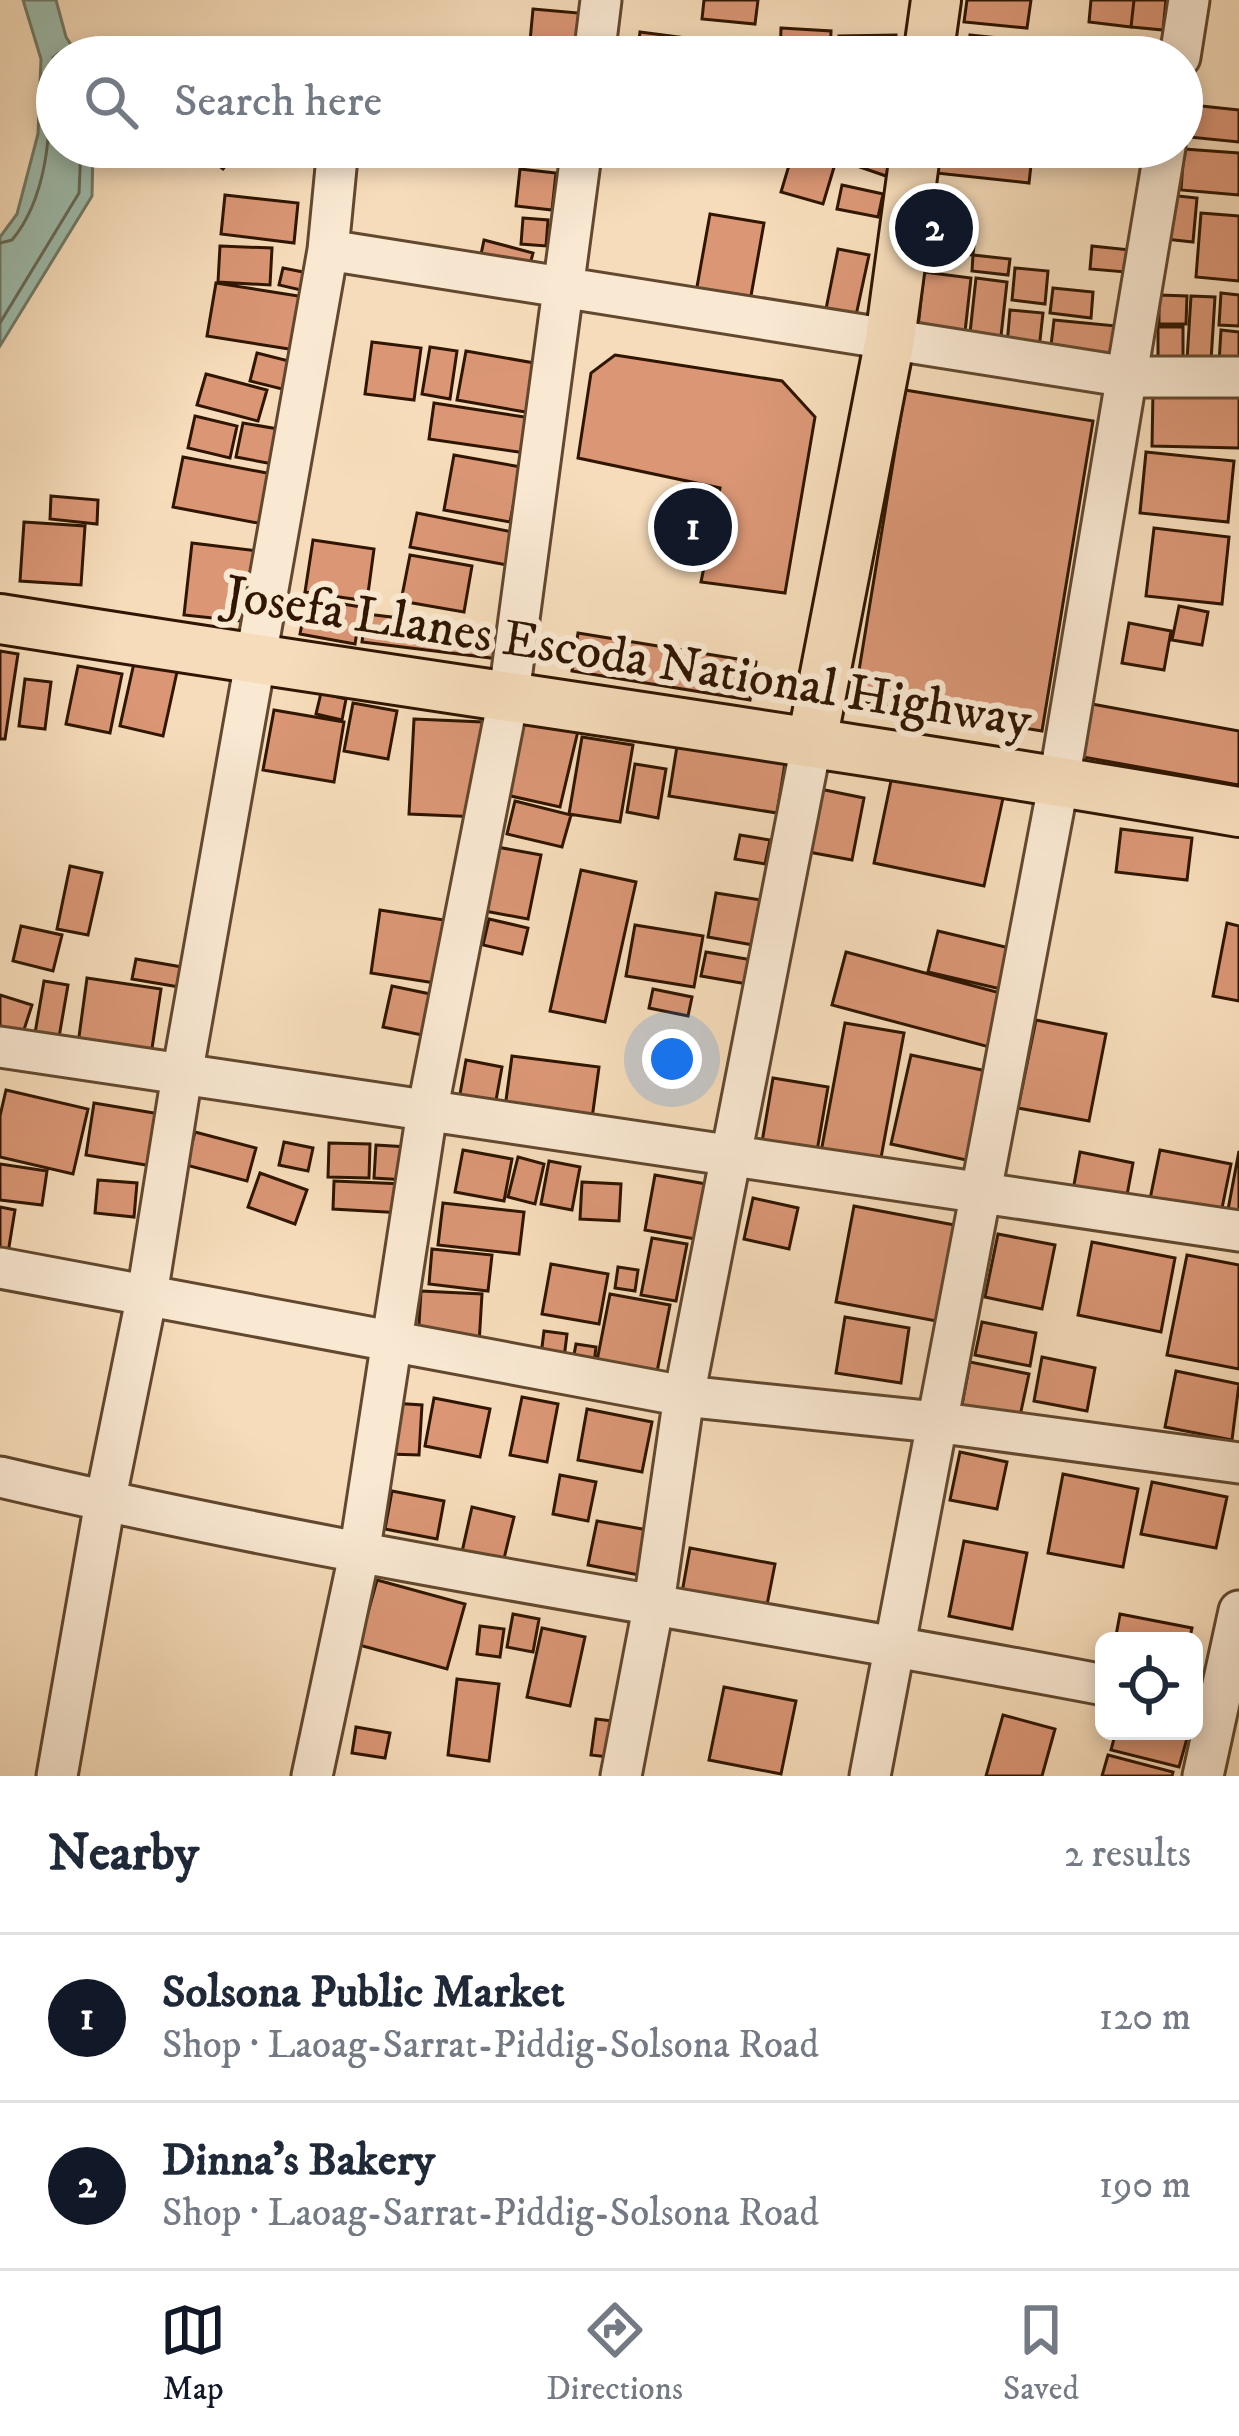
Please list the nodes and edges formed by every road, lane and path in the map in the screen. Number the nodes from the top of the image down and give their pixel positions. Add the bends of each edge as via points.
1 (601, 0) edge
2 (936, 0) edge
3 (1189, 0) edge
4 (597, 36) edge
5 (931, 36) edge
6 (1183, 36) edge
7 (336, 168) edge
8 (579, 168) edge
9 (913, 168) edge
10 (1162, 168) edge
11 (328, 250) junction
12 (564, 287) junction
13 (890, 339) junction
14 (1127, 376) junction
15 (1239, 377) edge
16 (0, 619) edge
17 (255, 660) junction
18 (509, 694) junction
19 (812, 741) junction
20 (1059, 781) junction
21 (1239, 812) edge
22 (0, 1048) edge
23 (182, 1075) junction
24 (427, 1112) junction
25 (728, 1156) junction
26 (980, 1196) junction
27 (1239, 1231) edge
28 (0, 1268) edge
29 (147, 1295) junction
30 (389, 1344) junction
31 (684, 1396) junction
32 (935, 1422) junction
33 (1239, 1463) edge
34 (0, 1477) edge
35 (105, 1502) junction
36 (358, 1555) junction
37 (654, 1603) junction
38 (1239, 1611) edge
39 (897, 1646) junction
40 (1095, 1683) edge
41 (1217, 1707) edge
42 (57, 1776) edge
43 (312, 1776) edge
44 (621, 1776) edge
45 (870, 1776) edge
46 (1203, 1776) edge

1 - 4 street
2 - 5 main road
3 - 6 street
7 - 11 street
8 - 12 street
9 - 13 main road
10 - 14 street
11 - 12 street
11 - 17 street
12 - 13 street
12 - 18 street
13 - 14 street
13 - 19 main road
14 - 15 street
14 - 20 street
16 - 17 main road, Josefa Llanes Escoda National Highway
17 - 18 main road, Josefa Llanes Escoda National Highway
17 - 23 street
18 - 19 main road, Josefa Llanes Escoda National Highway
18 - 24 street
19 - 20 main road, Josefa Llanes Escoda National Highway
19 - 25 street
20 - 21 main road, Josefa Llanes Escoda National Highway
20 - 26 street
22 - 23 street
23 - 24 street
23 - 29 street
24 - 25 street
24 - 30 street
25 - 26 street
25 - 31 street
26 - 27 street
26 - 32 street
28 - 29 street
29 - 30 street
29 - 35 street
30 - 31 street
30 - 36 street
31 - 32 street
31 - 37 street
32 - 33 street
32 - 39 street
34 - 35 street
35 - 36 street
35 - 42 street
36 - 37 street
36 - 43 street
37 - 39 street
37 - 44 street
38 - 41 street
39 - 40 street
39 - 45 street
41 - 46 street

